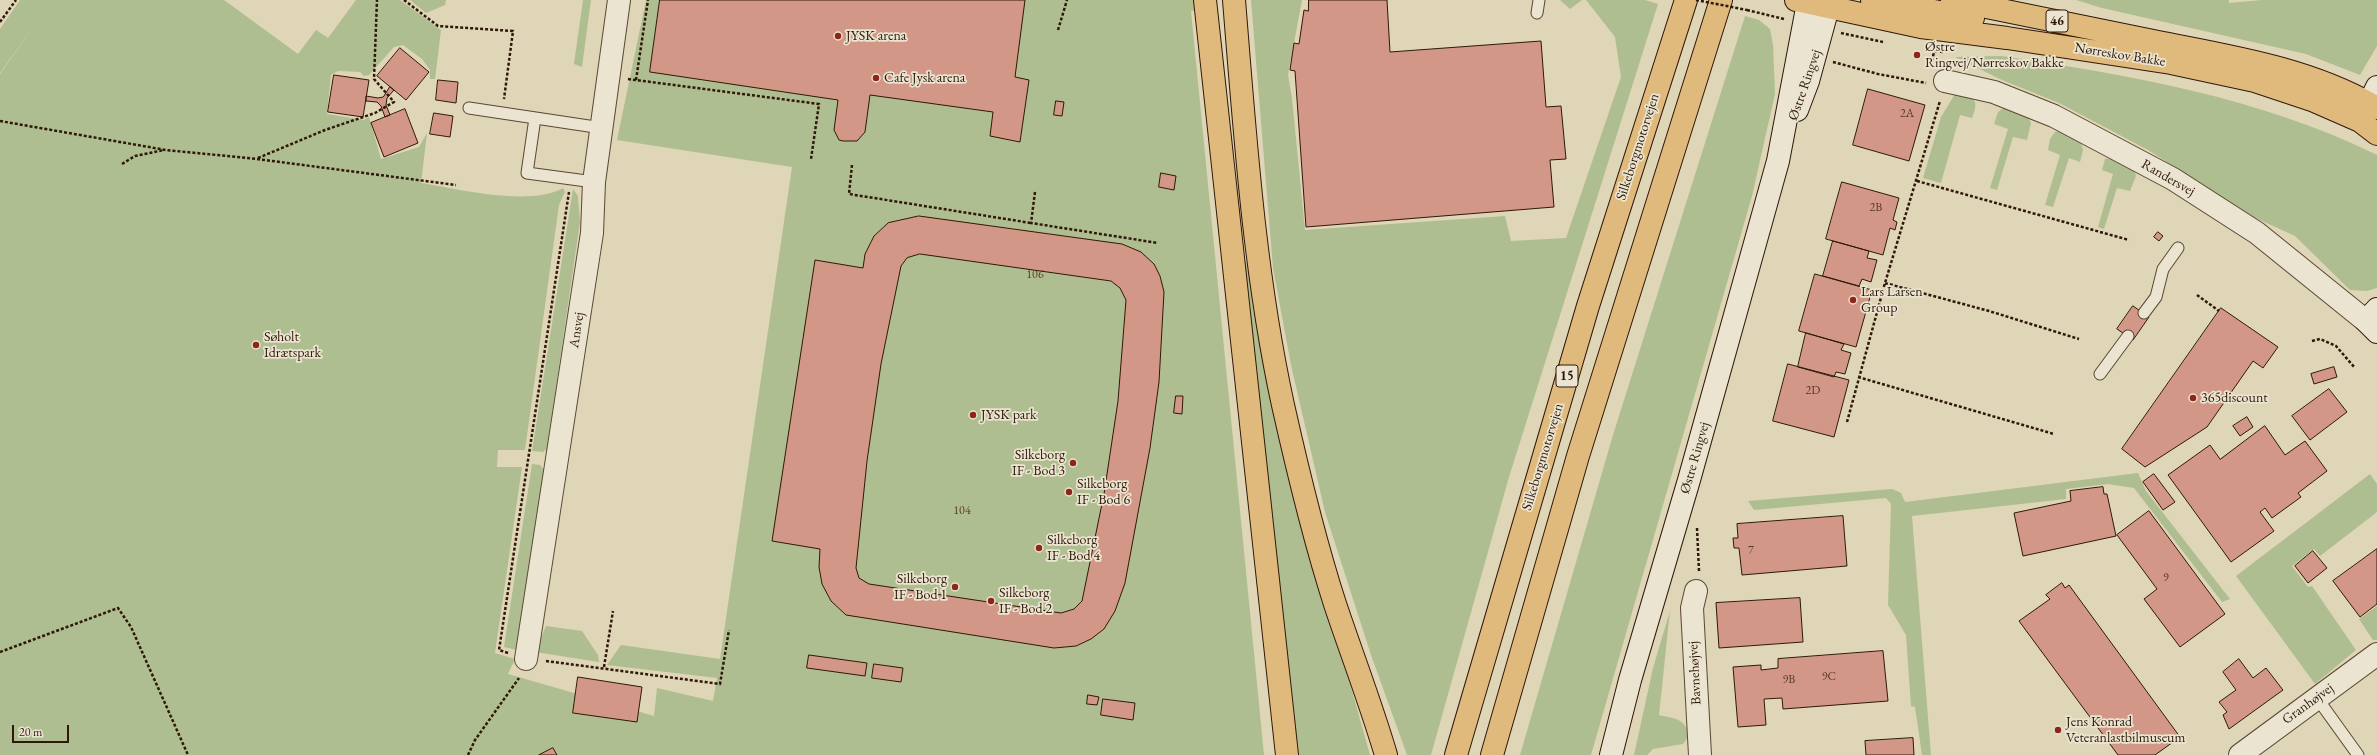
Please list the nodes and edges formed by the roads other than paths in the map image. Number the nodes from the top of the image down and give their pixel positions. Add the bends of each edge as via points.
1 (619, 0) edge
2 (1204, 0) edge
3 (1221, 0) edge
4 (1234, 0) edge
5 (1539, 0) edge
6 (1686, 0) edge
7 (1721, 0) edge
8 (1872, 0) edge
9 (1952, 0) edge
10 (1814, 9) edge
11 (1537, 13) dead end
12 (2163, 43) junction
13 (1945, 81) road end
14 (2371, 105) edge
15 (469, 108) dead end
16 (535, 118) junction
17 (602, 128) junction
18 (2377, 134) edge
19 (594, 182) junction
20 (1255, 236) junction
21 (2178, 248) dead end
22 (2144, 313) dead end
23 (2373, 321) edge
24 (2128, 336) dead end
25 (2100, 374) dead end
26 (1696, 591) road end
27 (2377, 654) edge
28 (526, 659) road end
29 (2317, 698) junction
30 (1287, 755) edge
31 (1386, 755) edge
32 (1456, 755) edge
33 (1492, 755) edge
34 (1611, 755) edge
35 (1700, 755) edge
36 (2240, 755) edge
37 (2358, 755) edge

1 - 17 street, Ansvej
2 - 30 main road
3 - 20 main road via 1238,142
4 - 20 main road
5 - 11 lane
6 - 32 main road, Silkeborgmotorvejen / 15 via 1588,306
7 - 33 main road, 15 via 1602,375
8 - 12 main road via 2048,30
9 - 12 main road, Nørreskov Bakke / 46
10 - 14 main road, Nørreskov Bakke / 46 via 2171,63 2292,93
10 - 34 street, Østre Ringvej via 1778,161 1630,680
12 - 14 main road, Nørreskov Bakke / 46 via 2299,75 2326,84
13 - 23 street, Randersvej via 1994,92 2054,116 2173,179 2257,233
14 - 18 main road, Nørreskov Bakke / 46
15 - 16 lane
16 - 17 lane
16 - 19 lane via 527,173
17 - 19 street, Ansvej
19 - 28 street, Ansvej via 592,233
20 - 31 main road via 1268,333 1299,473 1335,603
21 - 22 lane via 2163,269 2156,297
24 - 25 lane
26 - 35 street, Bavnehøjvej via 1692,608
27 - 29 street, Granhøjvej
29 - 36 street, Granhøjvej
29 - 37 lane

